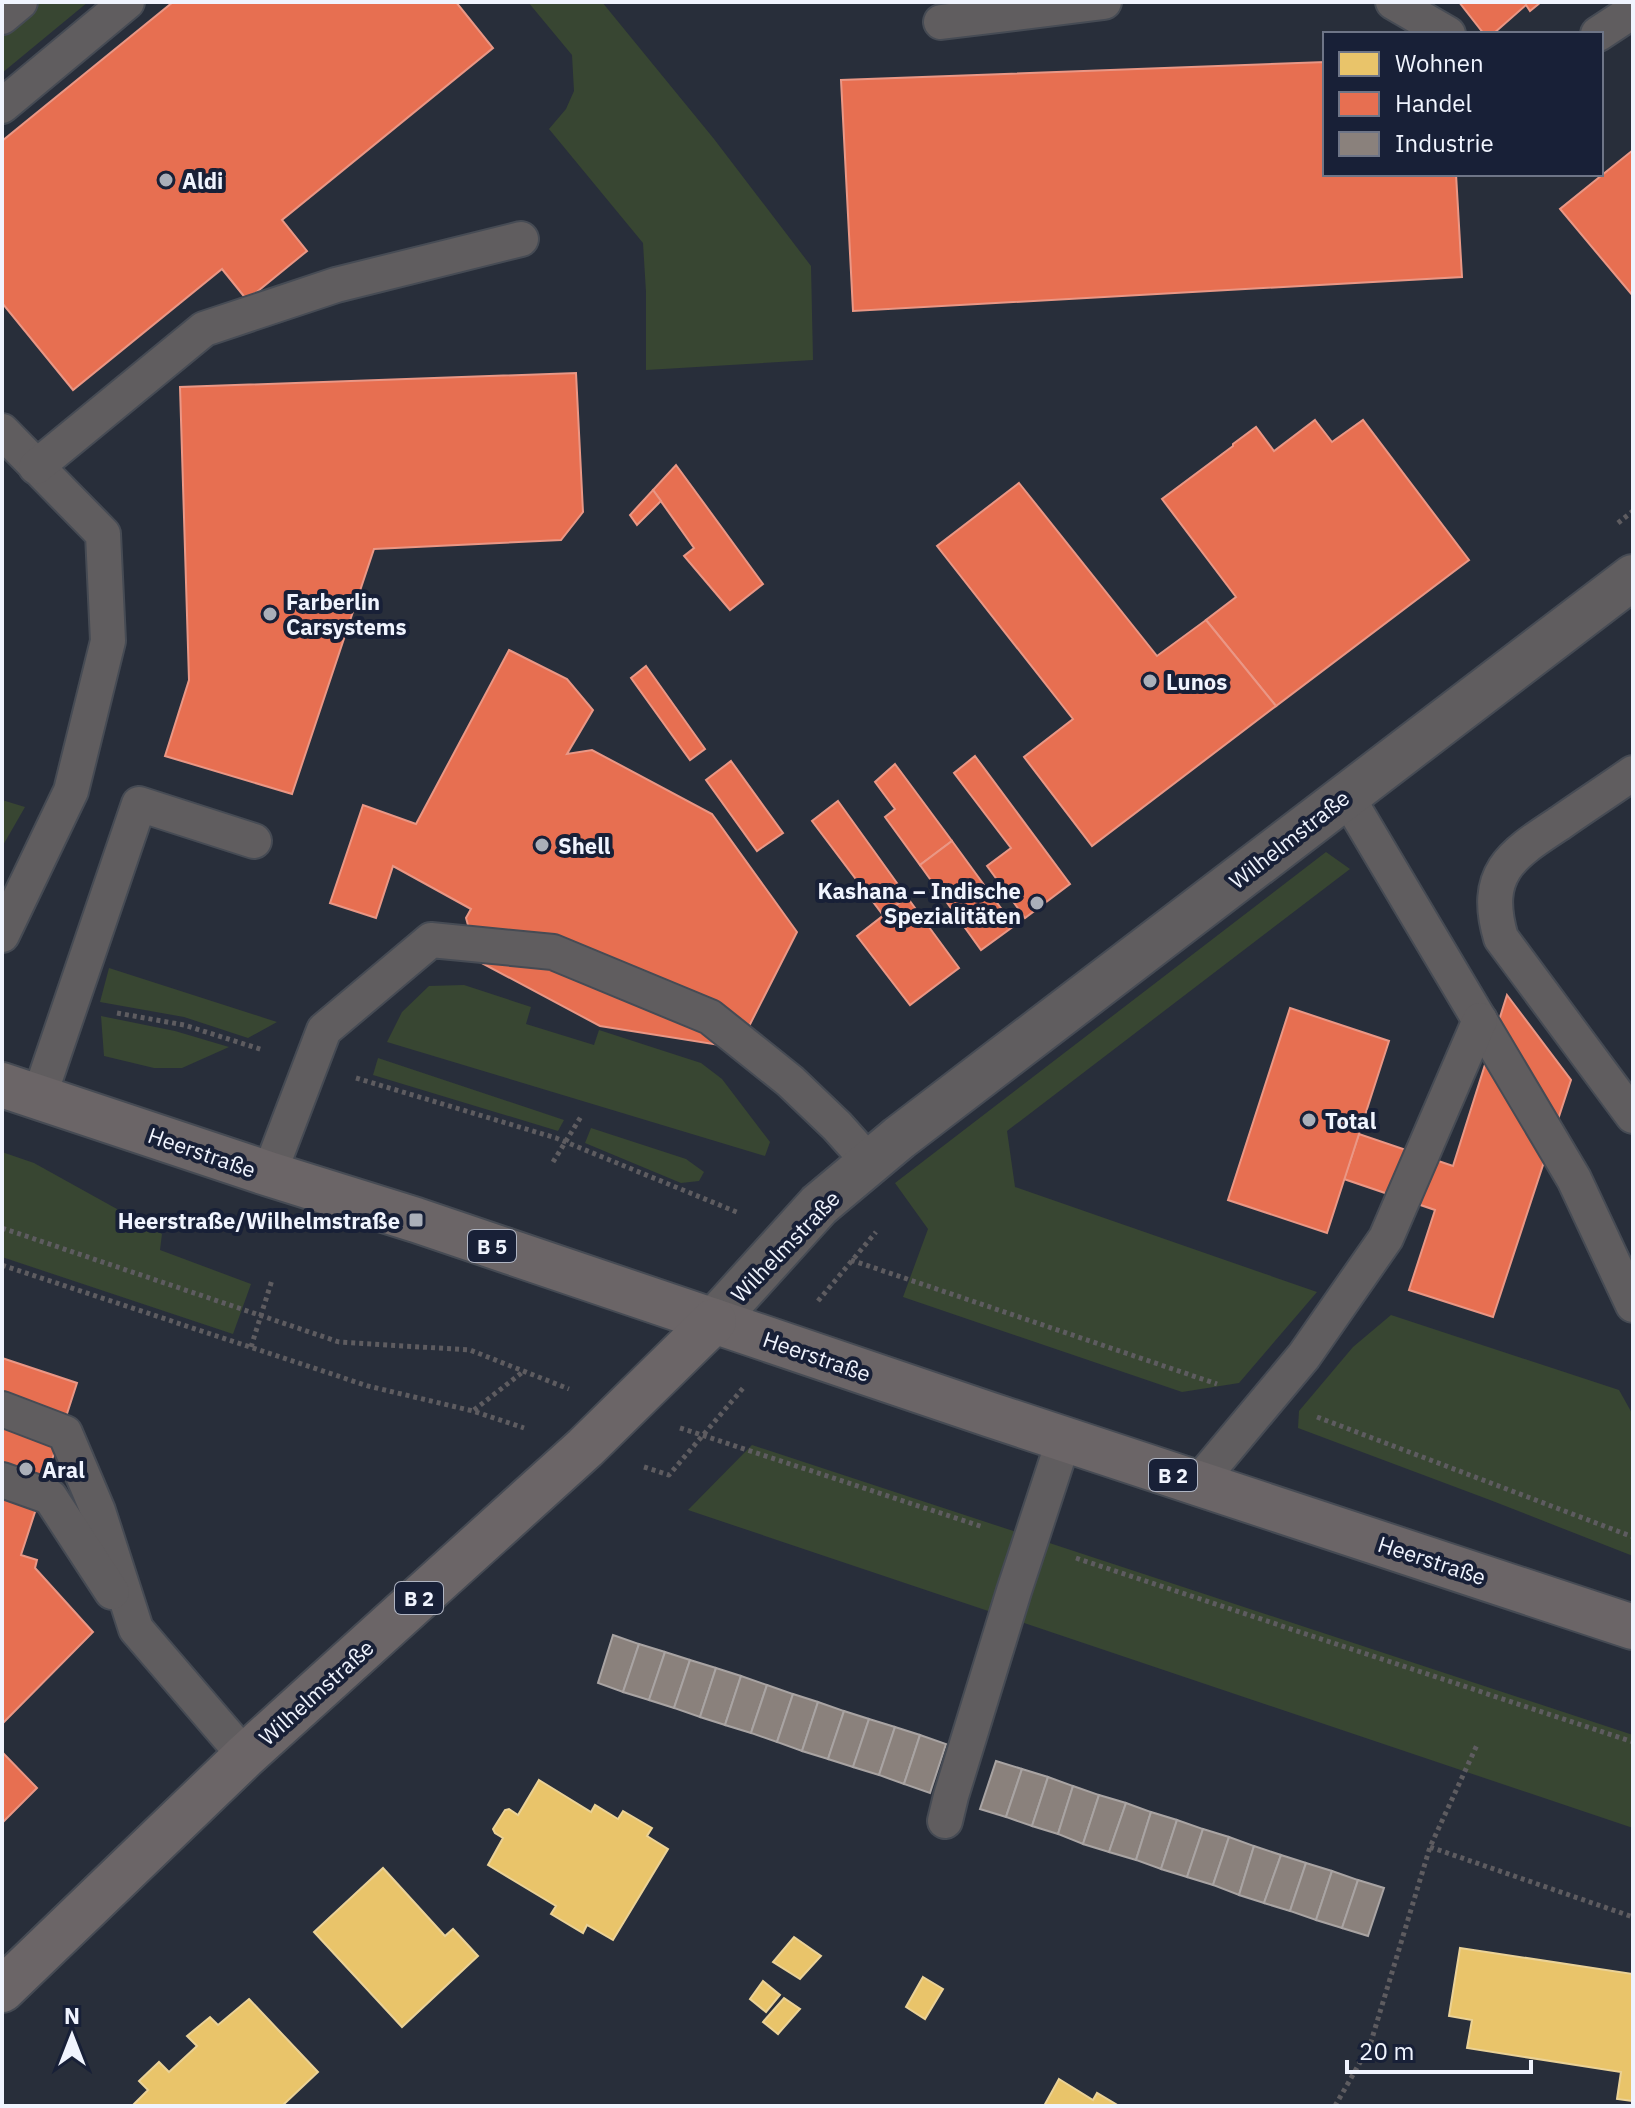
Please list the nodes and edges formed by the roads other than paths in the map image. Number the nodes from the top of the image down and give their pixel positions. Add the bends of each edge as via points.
1 (20, 2) edge
2 (127, 2) edge
3 (1104, 2) edge
4 (1393, 2) edge
5 (1633, 11) edge
6 (2, 17) edge
7 (941, 22) dead end
8 (1445, 32) edge
9 (1601, 32) edge
10 (2, 106) edge
11 (521, 239) dead end
12 (2, 431) edge
13 (36, 467) junction
14 (1633, 577) edge
15 (1633, 773) edge
16 (1346, 795) junction
17 (254, 841) dead end
18 (2, 935) edge
19 (1480, 1020) junction
20 (20, 1091) edge
21 (1633, 1116) edge
22 (870, 1163) junction
23 (269, 1174) junction
24 (1633, 1305) edge
25 (714, 1321) junction
26 (2, 1409) edge
27 (1064, 1439) junction
28 (2, 1480) edge
29 (1198, 1483) junction
30 (1633, 1627) edge
31 (136, 1629) junction
32 (245, 1756) junction
33 (945, 1821) dead end
34 (2, 1990) edge

1 - 6 lane
2 - 10 lane
3 - 7 lane
4 - 8 lane
5 - 9 lane
11 - 13 lane via 336,285 204,329
12 - 13 lane
13 - 18 lane via 103,534 108,641 71,791
14 - 16 street, Wilhelmstraße
15 - 21 lane via 1520,849 1504,867 1495,891 1501,938
16 - 19 lane
16 - 22 street, Wilhelmstraße
17 - 20 lane via 139,804 72,1001
19 - 24 lane via 1574,1179
19 - 29 lane via 1386,1238 1304,1356
20 - 23 main road, Heerstraße / B 5
22 - 23 lane via 790,1081 710,1017 553,952 431,940 324,1030
22 - 25 street, Wilhelmstraße via 819,1205
23 - 25 main road, Heerstraße / B 5
25 - 27 main road, Heerstraße / B 2
25 - 32 main road, Wilhelmstraße / B 2 via 585,1448
26 - 31 lane via 65,1433 98,1511
27 - 29 main road, Heerstraße / B 2
27 - 33 lane
28 - 31 lane via 50,1497
29 - 30 main road, Heerstraße / B 2
31 - 32 lane
32 - 34 main road, Wilhelmstraße / B 2

